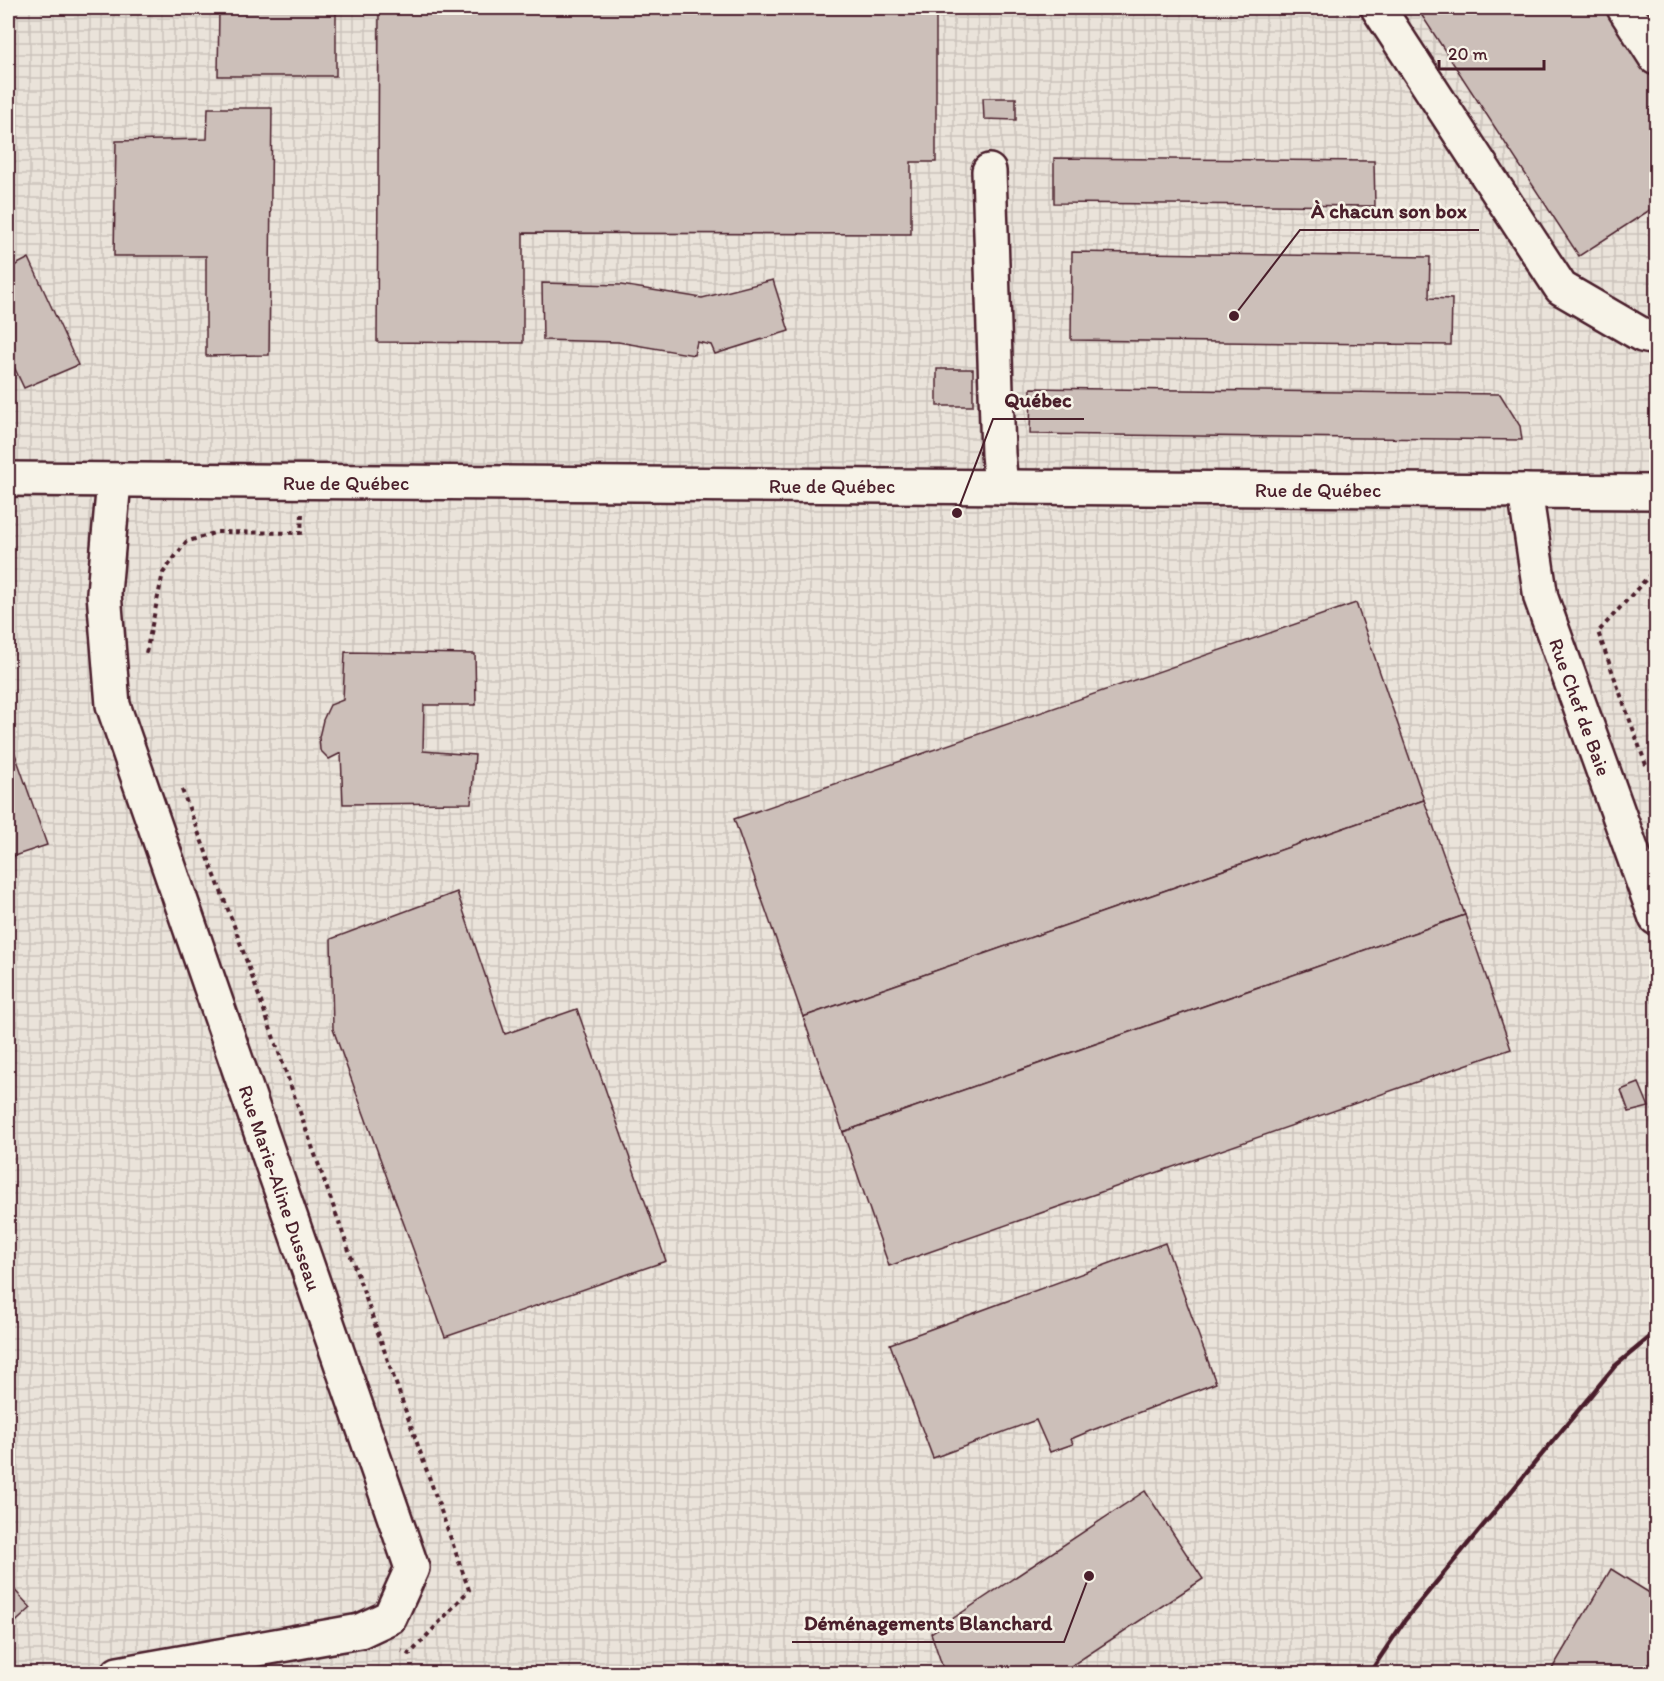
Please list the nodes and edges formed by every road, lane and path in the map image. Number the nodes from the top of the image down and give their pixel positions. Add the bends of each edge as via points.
1 (1378, 8) edge
2 (1624, 8) edge
3 (1656, 58) edge
4 (989, 171) dead end
5 (1656, 338) edge
6 (8, 479) edge
7 (114, 481) junction
8 (303, 482) junction
9 (1001, 487) junction
10 (1525, 491) junction
11 (1656, 492) edge
12 (1656, 568) edge
13 (144, 658) dead end
14 (1647, 765) dead end
15 (182, 789) dead end
16 (1656, 918) edge
17 (360, 1631) junction
18 (118, 1674) edge

1 - 5 street via 1561,288
2 - 3 street
4 - 9 street
6 - 7 street, Rue de Québec
7 - 8 street, Rue de Québec
7 - 17 street, Rue Marie-Aline Dusseau via 104,593 113,705 412,1568 390,1617
8 - 9 street, Rue de Québec
8 - 13 path via 301,533 218,531 186,542 163,573
9 - 10 street, Rue de Québec
10 - 11 street, Rue de Québec
10 - 16 street, Rue Chef de Baie via 1541,598
12 - 14 path via 1598,632
15 - 17 path via 469,1590 410,1654
17 - 18 street, Rue Marie-Aline Dusseau

